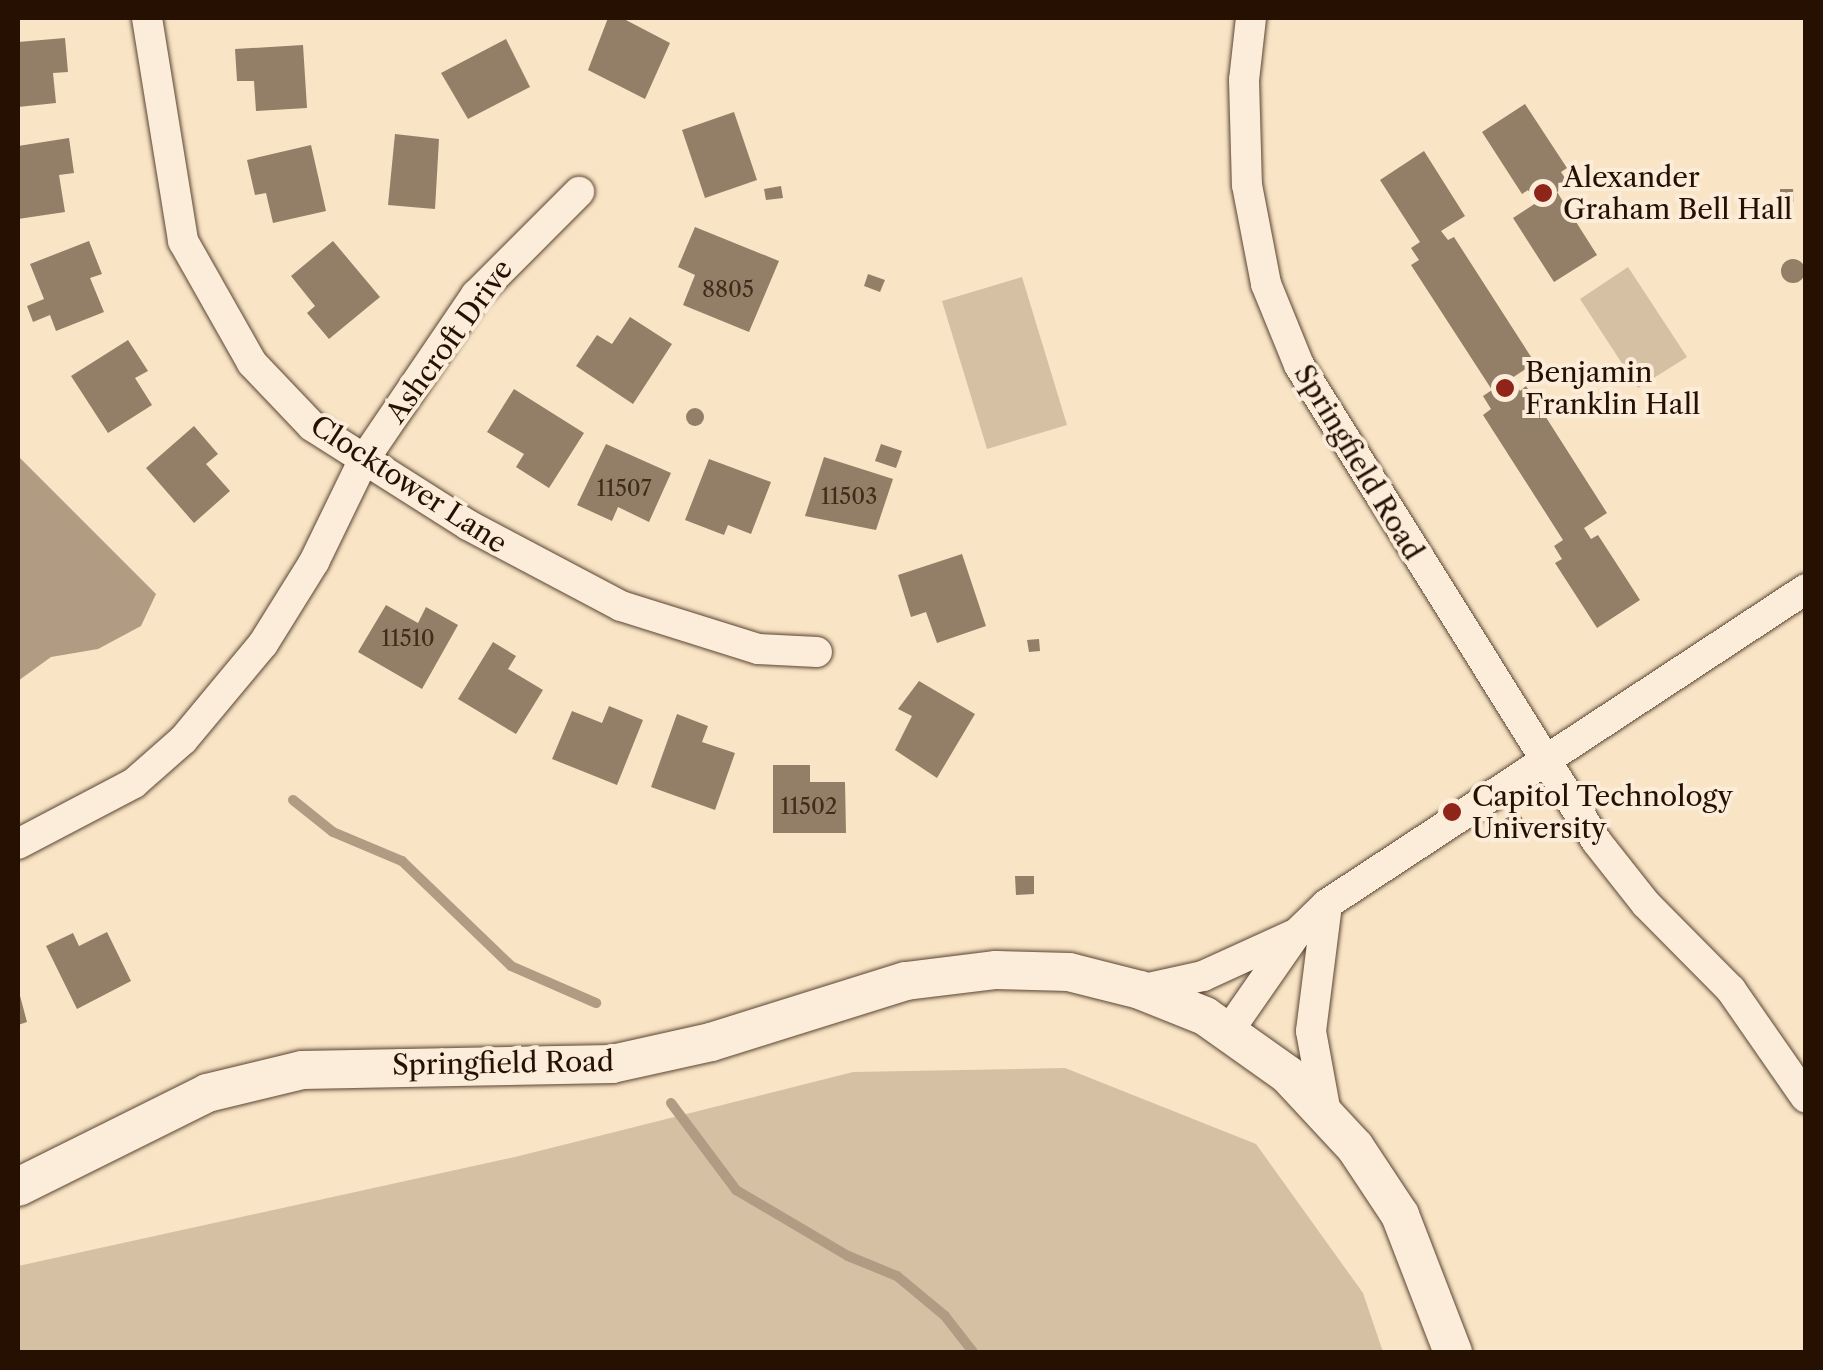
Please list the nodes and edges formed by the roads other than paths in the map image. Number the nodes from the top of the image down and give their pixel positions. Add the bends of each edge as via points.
1 (147, 18) edge
2 (1252, 18) edge
3 (579, 192) dead end
4 (363, 461) junction
5 (1806, 589) edge
6 (817, 652) dead end
7 (1544, 760) junction
8 (18, 844) edge
9 (1328, 904) junction
10 (1296, 934) junction
11 (1140, 990) junction
12 (1230, 1029) junction
13 (1806, 1098) edge
14 (1326, 1113) junction
15 (18, 1187) edge
16 (1452, 1352) edge

1 - 4 street, Clocktower Lane via 183,240 212,301 252,362 288,401
2 - 7 street, Springfield Road via 1244,80 1247,185 1276,311 1321,407
3 - 4 street, Ashcroft Drive via 503,261
4 - 6 street, Clocktower Lane via 620,606 758,649
4 - 8 street, Ashcroft Drive via 314,562 263,644 183,740 134,782
5 - 7 street
7 - 9 street
7 - 13 street, Springfield Road via 1622,877 1730,990
9 - 10 street
9 - 14 street via 1311,1031
10 - 11 street via 1202,976
10 - 12 street
11 - 12 street, Springfield Road
11 - 15 street, Springfield Road via 1034,968 953,973 612,1064 404,1063 302,1070 208,1093
12 - 14 street, Springfield Road
14 - 16 street, Springfield Road via 1400,1214

